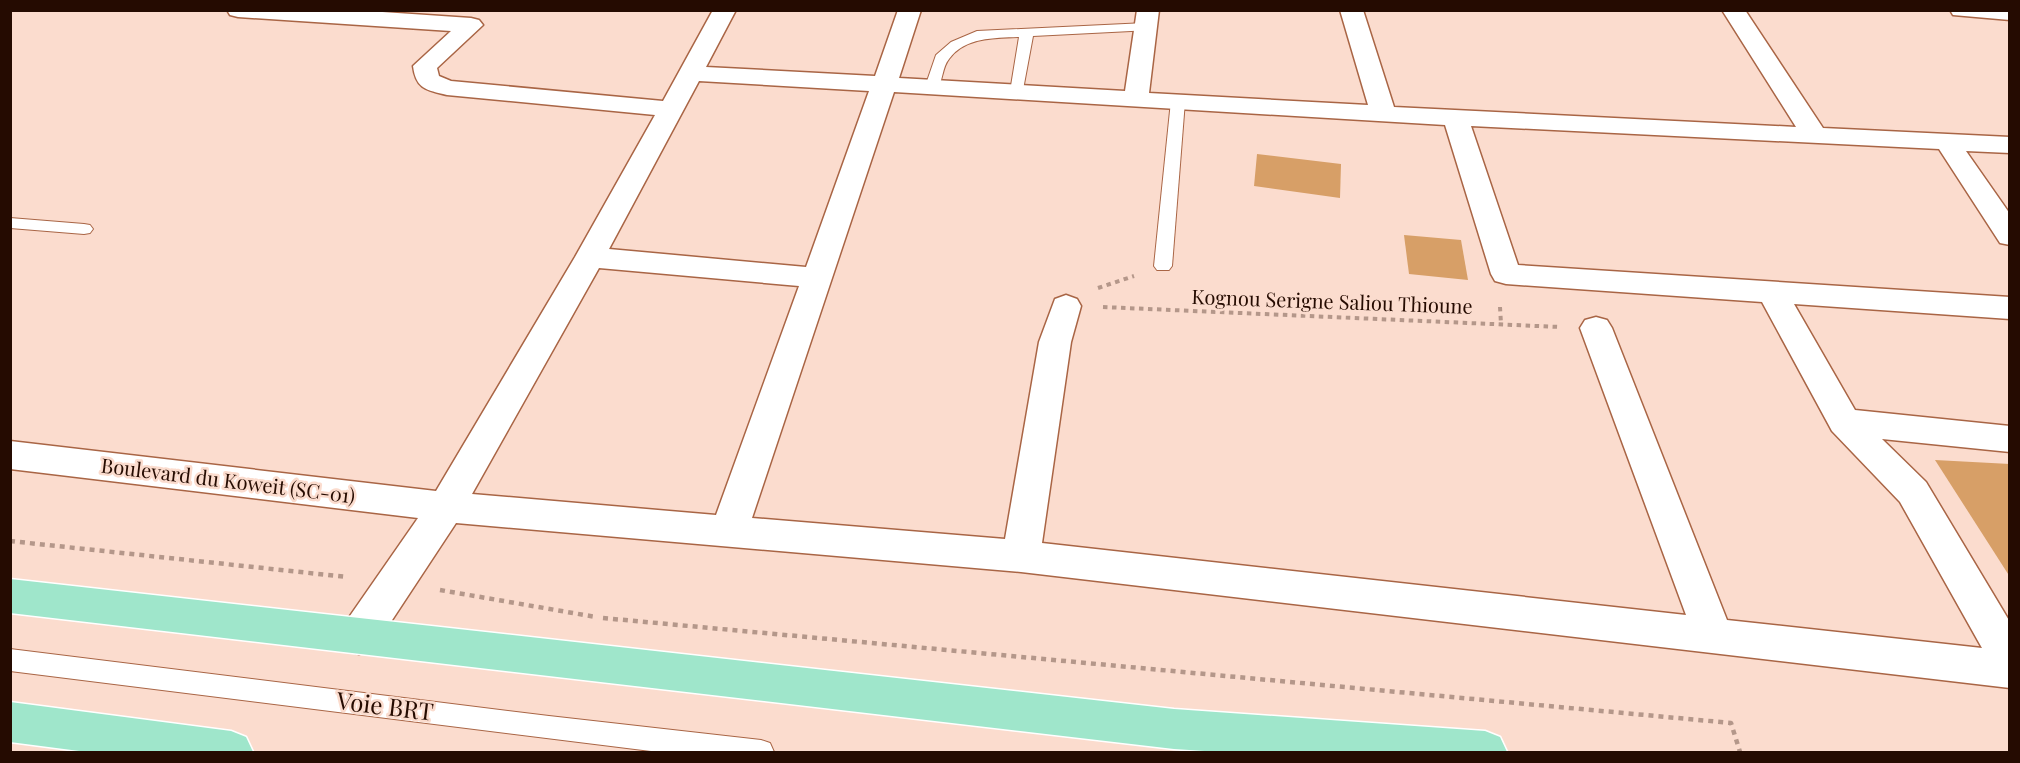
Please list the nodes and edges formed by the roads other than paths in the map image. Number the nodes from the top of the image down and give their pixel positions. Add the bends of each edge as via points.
1 (238, 10) edge
2 (725, 10) edge
3 (910, 10) edge
4 (1351, 10) edge
5 (1733, 10) edge
6 (1961, 10) edge
7 (2010, 13) edge
8 (477, 18) edge
9 (1147, 19) edge
10 (1026, 32) junction
11 (691, 73) junction
12 (885, 85) junction
13 (932, 87) junction
14 (1017, 92) junction
15 (1136, 99) junction
16 (1178, 101) junction
17 (671, 109) junction
18 (1383, 114) junction
19 (1455, 117) junction
20 (1814, 134) junction
21 (1947, 142) junction
22 (2010, 146) edge
23 (10, 223) edge
24 (84, 229) dead end
25 (2010, 236) edge
26 (591, 257) junction
27 (1163, 266) road end
28 (818, 278) junction
29 (1772, 292) junction
30 (1070, 306) road end
31 (2010, 308) edge
32 (1596, 328) road end
33 (1844, 422) junction
34 (2010, 439) edge
35 (10, 455) edge
36 (446, 507) junction
37 (729, 531) junction
38 (1021, 556) junction
39 (10, 596) edge
40 (1713, 635) junction
41 (359, 636) junction
42 (10, 660) edge
43 (2010, 660) edge
44 (2010, 670) edge
45 (10, 722) edge
46 (231, 753) edge
47 (760, 753) edge
48 (1485, 753) edge

1 - 8 street
2 - 11 street
3 - 12 street
4 - 18 street
5 - 20 street
6 - 7 street
8 - 17 street via 424,66 427,80 447,88
9 - 10 lane
9 - 15 street
10 - 13 lane via 982,34 956,45 941,58
10 - 14 lane
11 - 12 street
11 - 17 street
12 - 13 street
12 - 28 street
13 - 14 street
14 - 15 street
15 - 16 street
16 - 18 street
16 - 27 lane
17 - 26 street
18 - 19 street
19 - 20 street
19 - 29 street via 1506,274
20 - 21 street
21 - 22 street
21 - 25 street
23 - 24 lane
26 - 28 street
26 - 36 street
28 - 37 street
29 - 31 street
29 - 33 street
30 - 38 street via 1055,342
32 - 40 street
33 - 34 street
33 - 43 street via 1913,492
35 - 36 street, Boulevard du Koweit (SC-01)
36 - 37 street, Boulevard du Koweit (SC-01)
36 - 41 street
37 - 38 street, Boulevard du Koweit (SC-01)
38 - 40 street, Boulevard du Koweit (SC-01)
39 - 41 main road
40 - 44 street, Boulevard du Koweit (SC-01)
41 - 48 main road via 1174,729
42 - 47 lane, Voie BRT
45 - 46 main road

